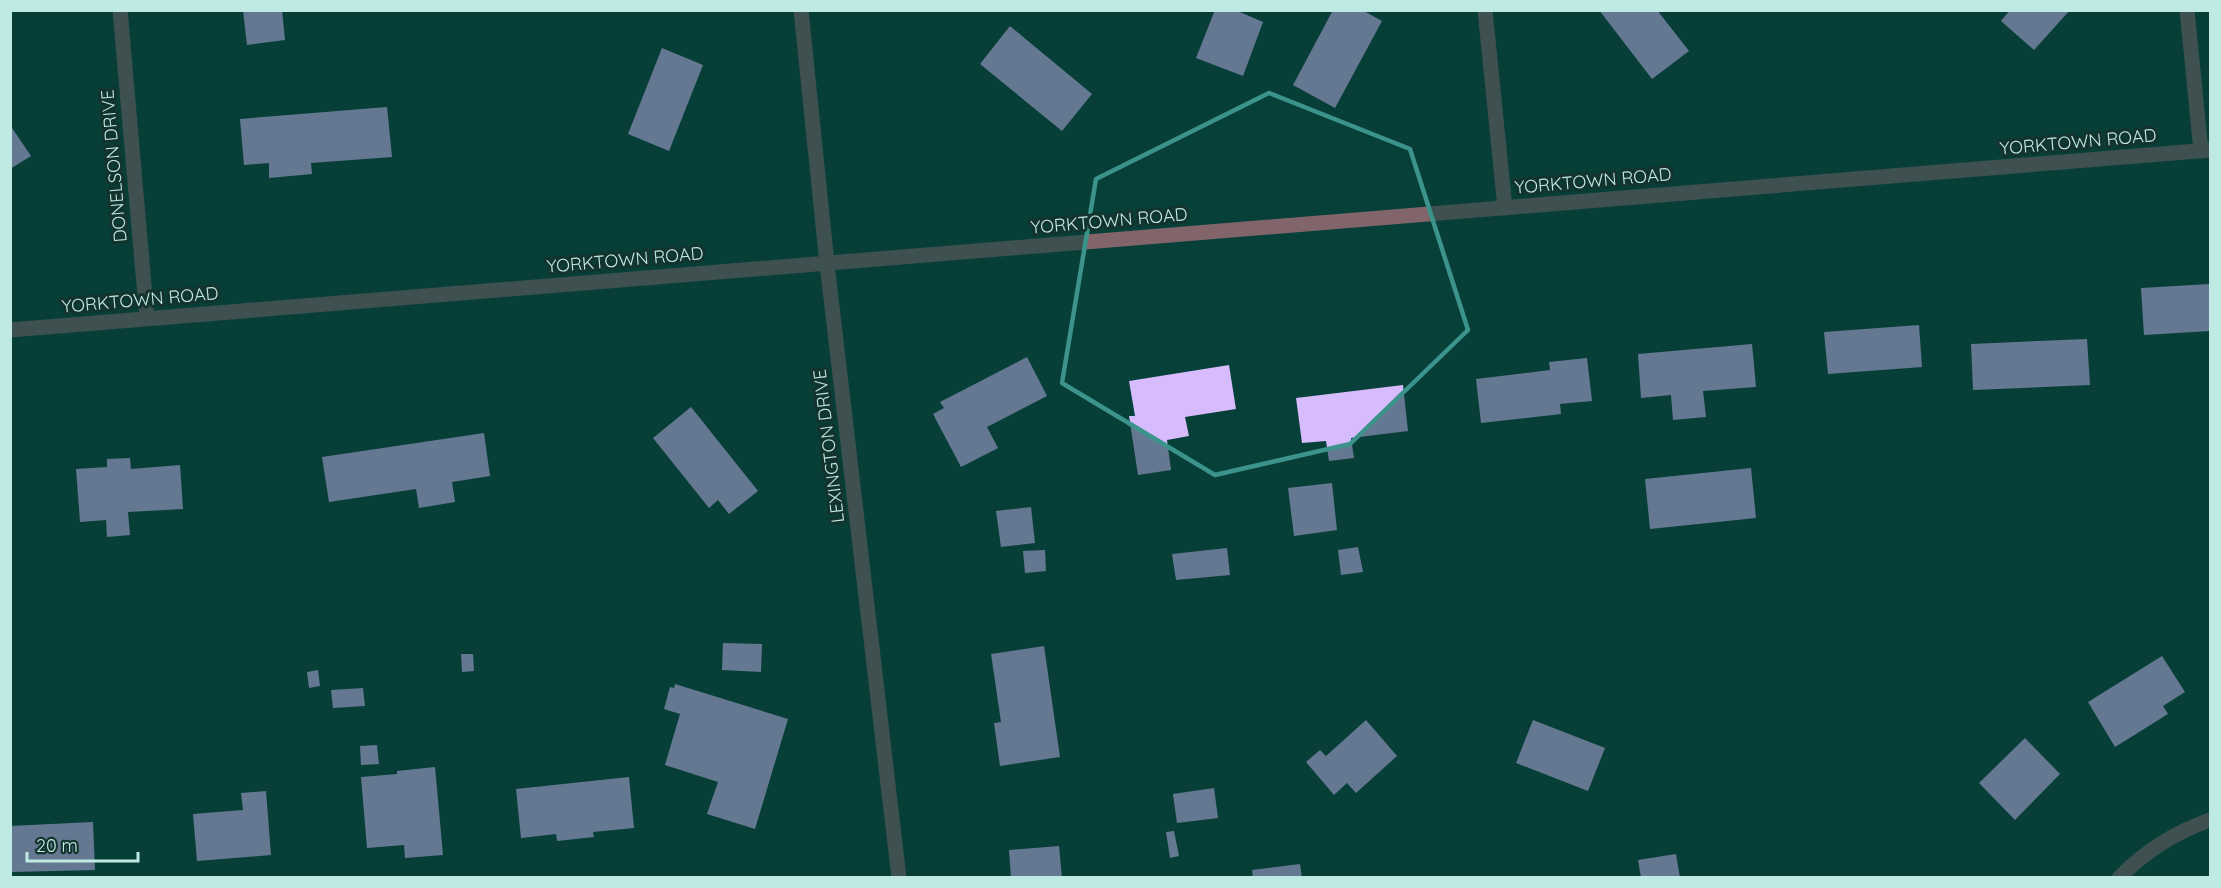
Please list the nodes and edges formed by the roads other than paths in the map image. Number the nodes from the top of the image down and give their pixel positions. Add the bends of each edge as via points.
1 (120, 10) edge
2 (801, 10) edge
3 (1485, 10) edge
4 (2187, 10) edge
5 (2206, 151) edge
6 (1505, 208) junction
7 (826, 264) junction
8 (147, 319) junction
9 (10, 330) edge
10 (2211, 820) edge
11 (899, 878) edge
12 (2120, 878) edge

1 - 8 street, DONELSON DRIVE
2 - 7 street, LEXINGTON DRIVE
3 - 6 street
4 - 5 street
5 - 6 street, YORKTOWN ROAD
6 - 7 street, YORKTOWN ROAD
7 - 8 street, YORKTOWN ROAD
7 - 11 street, LEXINGTON DRIVE
8 - 9 street, YORKTOWN ROAD
10 - 12 street via 2166,840 2134,861

